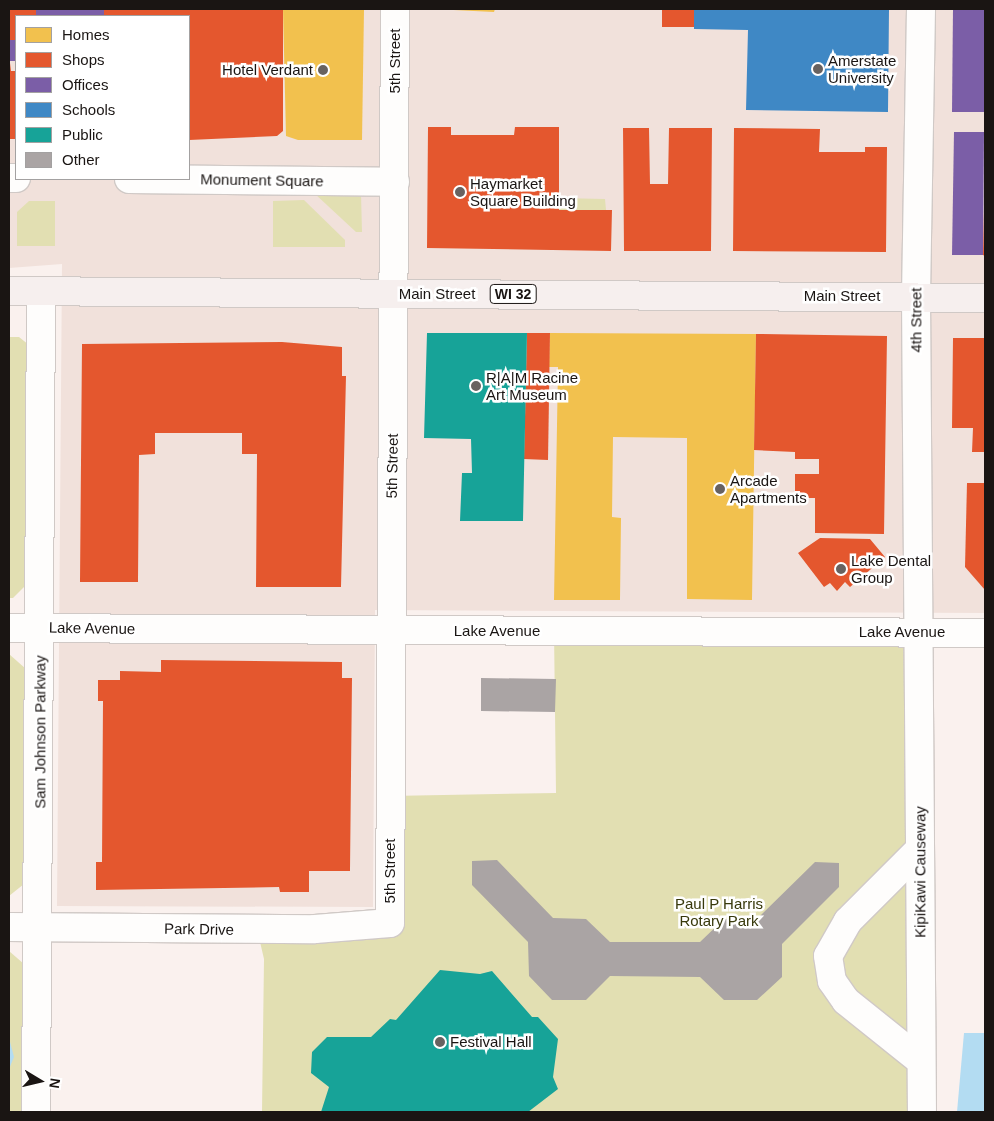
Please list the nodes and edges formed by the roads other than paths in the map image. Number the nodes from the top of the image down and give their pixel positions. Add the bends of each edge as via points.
1 (395, 9) edge
2 (921, 9) edge
3 (190, 180) edge
4 (395, 182) junction
5 (9, 291) edge
6 (41, 291) junction
7 (394, 294) junction
8 (916, 297) junction
9 (985, 298) edge
10 (9, 628) edge
11 (41, 628) junction
12 (390, 631) junction
13 (919, 632) junction
14 (985, 633) edge
15 (920, 849) junction
16 (390, 923) joint
17 (38, 926) junction
18 (9, 927) edge
19 (921, 1061) junction
20 (36, 1112) edge
21 (922, 1112) edge

1 - 4 street, 5th Street
2 - 8 street, 4th Street
3 - 4 street, Monument Square
4 - 7 street, 5th Street
5 - 6 main road, Main Street / WI 32
6 - 7 main road, Main Street / WI 32
6 - 11 street, Sam Johnson Parkway
7 - 8 main road, Main Street / WI 32
7 - 12 street, 5th Street
8 - 9 main road, Main Street / WI 32
8 - 13 street, 4th Street
10 - 11 street, Lake Avenue
11 - 12 street, Lake Avenue
11 - 17 street, Sam Johnson Parkway
12 - 13 street, Lake Avenue
12 - 16 street, 5th Street
13 - 14 street, Lake Avenue
13 - 15 street, KipiKawi Causeway
15 - 19 street, KipiKawi Causeway
15 - 19 street via 848,921 828,956 832,981 846,1000
16 - 17 street, Park Drive via 315,930
17 - 18 street, Park Drive
17 - 20 street, Sam Johnson Parkway
19 - 21 street, KipiKawi Causeway

